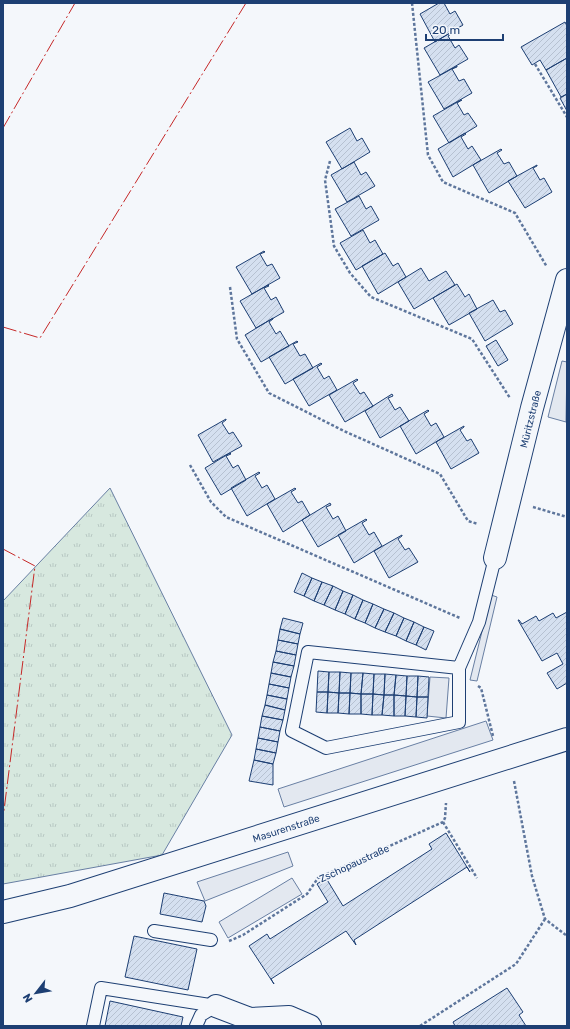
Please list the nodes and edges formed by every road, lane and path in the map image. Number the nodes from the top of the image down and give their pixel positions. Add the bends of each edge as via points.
1 (412, 3) edge
2 (535, 64) dead end
3 (567, 117) edge
4 (330, 161) dead end
5 (558, 276) edge
6 (230, 287) dead end
7 (532, 408) junction
8 (190, 465) dead end
9 (510, 501) junction
10 (567, 516) edge
11 (502, 532) junction
12 (495, 558) joint
13 (463, 620) dead end
14 (459, 668) junction
15 (567, 739) edge
16 (505, 758) junction
17 (446, 797) dead end
18 (442, 822) junction
19 (477, 878) dead end
20 (3, 912) edge
21 (545, 919) junction
22 (154, 931) dead end
23 (567, 936) edge
24 (217, 942) joint
25 (216, 1006) junction
26 (93, 1026) edge
27 (196, 1026) edge
28 (310, 1026) edge
29 (420, 1026) edge

1 - 5 path via 428,155 443,182 515,213
2 - 3 path
4 - 7 path via 325,180 334,246 350,273 371,297 472,338 513,404
5 - 7 main road, Müritzstraße
6 - 11 path via 237,339 269,393 344,432 440,474 468,521
7 - 9 main road, Müritzstraße
8 - 13 path via 211,502 226,517
9 - 10 path
9 - 11 main road, Müritzstraße
11 - 12 main road, Müritzstraße
12 - 14 lane via 480,622
14 - 14 lane via 459,722 326,748 292,731 308,652
14 - 16 path via 480,688
15 - 16 main road, Masurenstraße
16 - 20 main road, Masurenstraße via 70,896
16 - 21 path via 532,876
17 - 18 path via 446,818
18 - 19 path
18 - 24 path, Zschopaustraße via 318,878 307,894 243,935
21 - 23 path
21 - 29 path via 516,964
22 - 24 lane
25 - 26 lane via 101,988
25 - 27 lane via 201,1015
25 - 28 main road via 250,1019 289,1017

